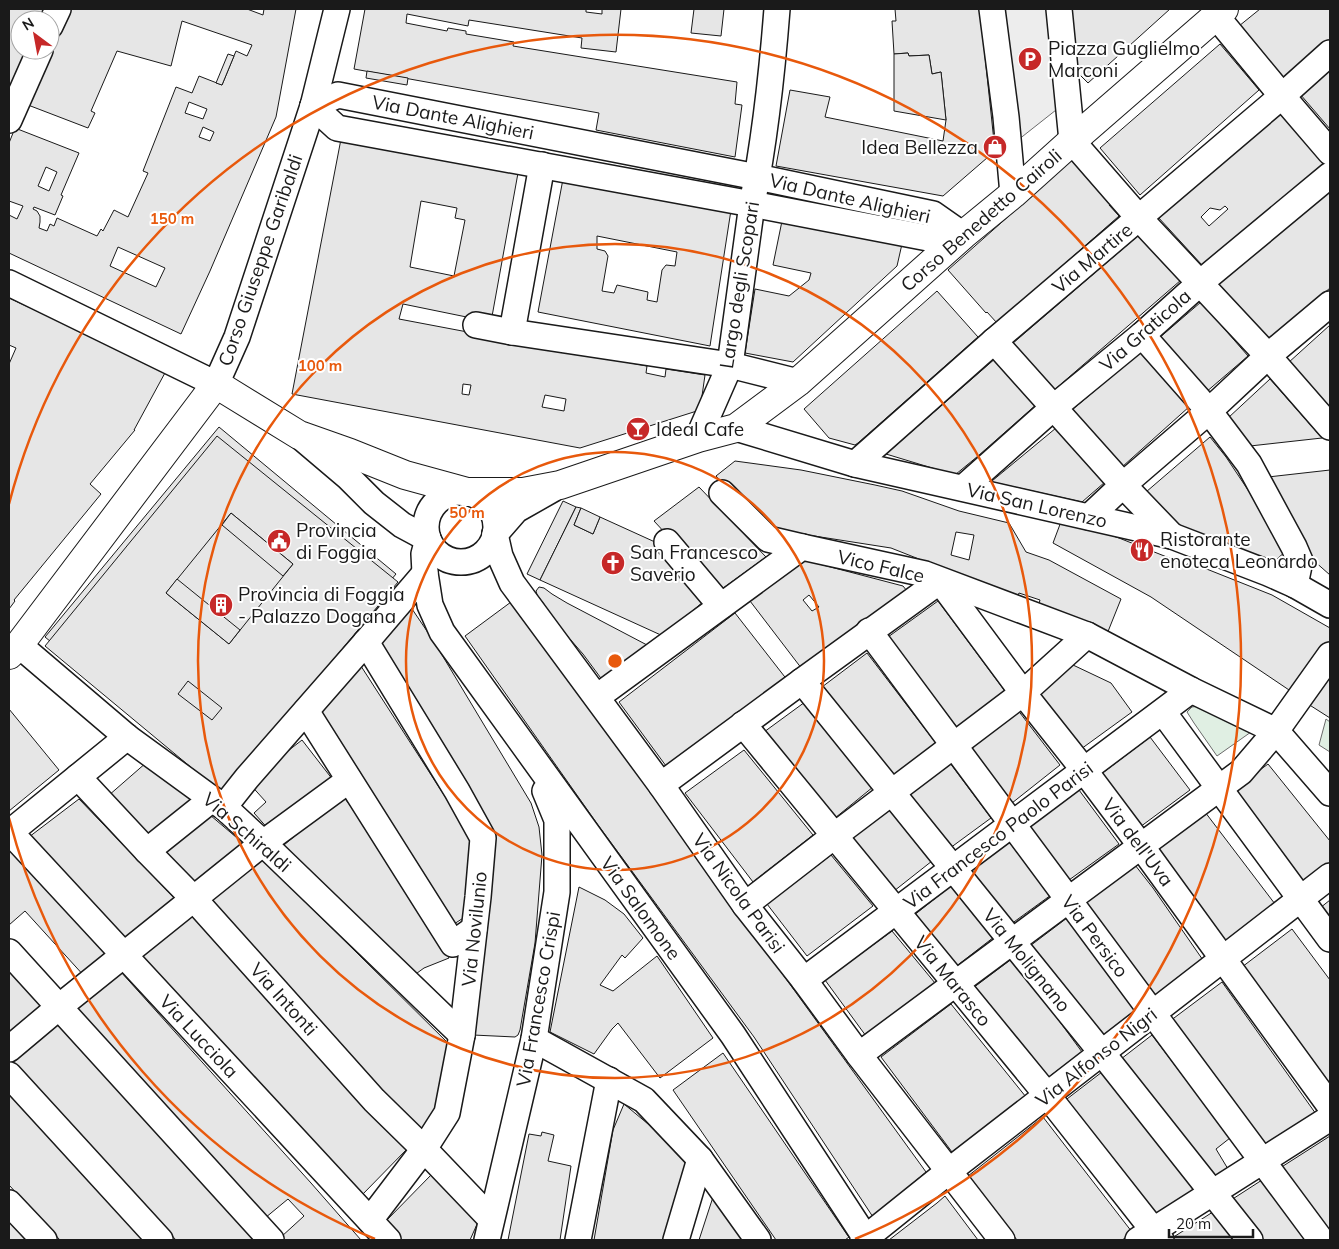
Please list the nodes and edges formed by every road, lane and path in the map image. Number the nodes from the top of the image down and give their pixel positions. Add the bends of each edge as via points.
1 (336, 9) edge
2 (777, 9) edge
3 (992, 9) edge
4 (1059, 9) edge
5 (1220, 12) edge
6 (1330, 54) edge
7 (36, 60) edge
8 (1282, 96) junction
9 (313, 106) junction
10 (10, 118) edge
11 (1072, 141) junction
12 (1330, 152) edge
13 (542, 164) junction
14 (1330, 175) edge
15 (757, 177) junction
16 (1013, 194) junction
17 (752, 204) junction
18 (1139, 218) junction
19 (963, 235) junction
20 (9, 283) edge
21 (1200, 284) junction
22 (1330, 304) edge
23 (476, 325) dead end
24 (512, 332) junction
25 (1142, 335) junction
26 (994, 341) junction
27 (1268, 356) junction
28 (730, 365) junction
29 (798, 382) junction
30 (216, 384) junction
31 (1053, 408) junction
32 (1209, 411) junction
33 (1330, 427) edge
34 (736, 428) junction
35 (299, 435) junction
36 (698, 438) junction
37 (856, 464) junction
38 (560, 485) junction
39 (1123, 486) junction
40 (963, 488) junction
41 (467, 492) junction
42 (722, 492) dead end
43 (1089, 517) junction
44 (495, 534) junction
45 (1172, 536) junction
46 (428, 540) junction
47 (667, 542) dead end
48 (802, 547) junction
49 (425, 573) junction
50 (940, 581) junction
51 (1295, 585) junction
52 (1330, 604) edge
53 (721, 606) junction
54 (870, 631) junction
55 (1087, 635) junction
56 (366, 642) junction
57 (14, 650) edge
58 (1330, 656) edge
59 (802, 681) junction
60 (1191, 690) junction
61 (1023, 693) junction
62 (597, 697) junction
63 (306, 712) junction
64 (1163, 712) junction
65 (743, 724) junction
66 (1276, 731) junction
67 (127, 737) junction
68 (955, 746) junction
69 (532, 758) junction
70 (1084, 770) junction
71 (78, 777) junction
72 (348, 780) junction
73 (661, 785) junction
74 (1218, 788) junction
75 (892, 792) junction
76 (1330, 793) edge
77 (218, 803) junction
78 (1012, 824) junction
79 (9, 832) edge
80 (834, 836) junction
81 (263, 843) junction
82 (1141, 846) junction
83 (147, 851) junction
84 (953, 868) junction
85 (1330, 876) edge
86 (194, 899) junction
87 (1301, 899) junction
88 (1068, 900) junction
89 (745, 905) junction
90 (896, 911) junction
91 (474, 929) junction
92 (1330, 939) edge
93 (1012, 941) junction
94 (9, 952) edge
95 (124, 956) junction
96 (1224, 958) junction
97 (804, 980) junction
98 (955, 983) junction
99 (58, 1007) junction
100 (1152, 1013) junction
101 (462, 1035) junction
102 (534, 1039) junction
103 (9, 1049) edge
104 (1102, 1052) junction
105 (859, 1055) junction
106 (9, 1075) edge
107 (609, 1080) junction
108 (1047, 1095) junction
109 (1330, 1106) edge
110 (1330, 1118) edge
111 (424, 1149) junction
112 (700, 1158) junction
113 (1261, 1161) junction
114 (949, 1171) junction
115 (1214, 1193) junction
116 (9, 1203) edge
117 (370, 1220) junction
118 (489, 1230) edge
119 (1151, 1237) edge
120 (865, 1239) edge
121 (44, 1240) edge
122 (160, 1240) edge
123 (271, 1240) edge
124 (388, 1240) edge
125 (578, 1240) edge
126 (676, 1240) edge
127 (758, 1240) edge
128 (1002, 1240) edge
129 (1250, 1240) edge
130 (1321, 1240) edge

1 - 9 street, Corso Giuseppe Garibaldi
2 - 15 street, Largo degli Scopari
3 - 16 street
4 - 11 street
5 - 8 street
5 - 11 street, Corso Benedetto Cairoli
6 - 8 street, Via Martire
7 - 10 street
8 - 12 street
8 - 18 street, Via Martire
9 - 13 street, Via Dante Alighieri via 337,128
9 - 15 street, Via Dante Alighieri via 338,95
9 - 30 street, Corso Giuseppe Garibaldi via 238,337
11 - 16 street, Corso Benedetto Cairoli
11 - 18 street
13 - 17 street, Via Dante Alighieri
13 - 24 street
14 - 21 street, Via Graticola
15 - 17 street, Largo degli Scopari
15 - 19 street, Via Dante Alighieri via 933,214
16 - 19 street, Corso Benedetto Cairoli
17 - 19 street, Via Dante Alighieri via 928,238
17 - 28 street, Largo degli Scopari
18 - 21 street
18 - 26 street, Via Martire
19 - 29 street, Corso Benedetto Cairoli
20 - 30 street
21 - 25 street, Via Graticola
21 - 27 street
22 - 27 street
23 - 24 street
24 - 28 street
25 - 31 street, Via Graticola
25 - 32 street
26 - 31 street
26 - 37 street, Via Martire
27 - 32 street
27 - 33 street
28 - 29 street
28 - 36 street, Largo degli Scopari
29 - 34 street, Corso Benedetto Cairoli
30 - 35 street
30 - 57 street, Corso Giuseppe Garibaldi
31 - 39 street
31 - 40 street, Via Graticola
32 - 39 street
32 - 51 street via 1248,464 1294,547 1300,561
34 - 36 street
34 - 37 street, Via San Lorenzo
35 - 41 street via 405,475
35 - 46 street via 374,503
36 - 38 street
37 - 40 street, Via San Lorenzo
38 - 41 street via 523,492
38 - 44 street via 516,510
39 - 43 street
39 - 45 street
40 - 43 street, Via San Lorenzo
41 - 44 street via 478,496 493,512
41 - 46 street via 446,495 430,509 425,529
42 - 48 street, Vico Falce via 768,539
43 - 45 street, Via San Lorenzo
44 - 46 street via 484,554 463,562 442,557
44 - 62 street, Via Nicola Parisi via 512,583
45 - 51 street, Via San Lorenzo
46 - 49 street, Via Salomone via 424,554
47 - 53 street
48 - 50 street, Vico Falce via 925,574
48 - 53 street
49 - 56 street
49 - 69 street, Via Salomone via 430,605 442,632
50 - 54 street
50 - 55 street, Vico Falce
50 - 61 street, Via dell'Uva
51 - 52 street, Via San Lorenzo
53 - 62 street
54 - 59 street
54 - 68 street, Via Persico
55 - 60 street, Vico Falce
55 - 61 street
56 - 63 street
56 - 91 street, Via Novilunio via 458,791 482,838
57 - 67 street, Via Schiraldi
58 - 66 street
59 - 65 street
59 - 75 street, Via Molignano
60 - 64 street, Via Francesco Paolo Parisi
60 - 66 street, Vico Falce
61 - 68 street
61 - 70 street, Via dell'Uva
62 - 73 street, Via Nicola Parisi
63 - 72 street
63 - 77 street via 247,778
64 - 70 street, Via Francesco Paolo Parisi
64 - 74 street
65 - 73 street
65 - 80 street, Via Marasco
66 - 74 street via 1241,772
66 - 76 street
67 - 71 street
67 - 77 street, Via Schiraldi
68 - 75 street
68 - 78 street, Via Persico
69 - 102 street, Via Francesco Crispi via 556,820 557,892
69 - 120 street, Via Salomone via 733,1035
70 - 78 street, Via Francesco Paolo Parisi
70 - 82 street, Via dell'Uva
71 - 79 street
71 - 83 street, Via Intonti
72 - 81 street
72 - 91 street via 453,944
73 - 89 street, Via Nicola Parisi
74 - 82 street
74 - 87 street
75 - 80 street
75 - 84 street, Via Molignano
77 - 81 street, Via Schiraldi
77 - 83 street
78 - 84 street, Via Francesco Paolo Parisi
78 - 88 street, Via Persico
79 - 95 street, Via Lucciola
80 - 89 street
80 - 90 street, Via Marasco
81 - 86 street
81 - 101 street, Via Schiraldi
82 - 88 street
82 - 96 street, Via dell'Uva
83 - 86 street, Via Intonti
84 - 90 street, Via Francesco Paolo Parisi
84 - 93 street, Via Molignano
85 - 87 street, Via Alfonso Nigri
86 - 95 street
86 - 111 street, Via Intonti via 374,1100
87 - 92 street
87 - 96 street, Via Alfonso Nigri
88 - 93 street
88 - 100 street, Via Persico
89 - 97 street, Via Nicola Parisi
90 - 97 street, Via Francesco Paolo Parisi
90 - 98 street, Via Marasco
91 - 101 street, Via Novilunio
93 - 98 street
93 - 104 street, Via Molignano
94 - 99 street
95 - 99 street
95 - 117 street, Via Lucciola
96 - 100 street, Via Alfonso Nigri
96 - 109 street, Via dell'Uva
97 - 105 street, Via Nicola Parisi
98 - 105 street
98 - 108 street, Via Marasco
99 - 103 street
99 - 123 street
100 - 104 street, Via Alfonso Nigri
100 - 113 street, Via Persico
101 - 111 street, Via Novilunio via 447,1113
102 - 107 street
102 - 118 street, Via Francesco Crispi
104 - 108 street, Via Alfonso Nigri
104 - 115 street, Via Molignano
105 - 114 street, Via Nicola Parisi
106 - 122 street
107 - 112 street via 644,1100
107 - 125 street
108 - 114 street, Via Alfonso Nigri
108 - 119 street, Via Marasco
110 - 113 street
111 - 117 street, Via Novilunio
111 - 118 street, Via Intonti
112 - 126 street
112 - 127 street
113 - 115 street
113 - 130 street, Via Persico
114 - 120 street, Via Alfonso Nigri
114 - 128 street, Via Nicola Parisi
115 - 119 street
115 - 129 street, Via Molignano
116 - 121 street
117 - 124 street, Via Lucciola

